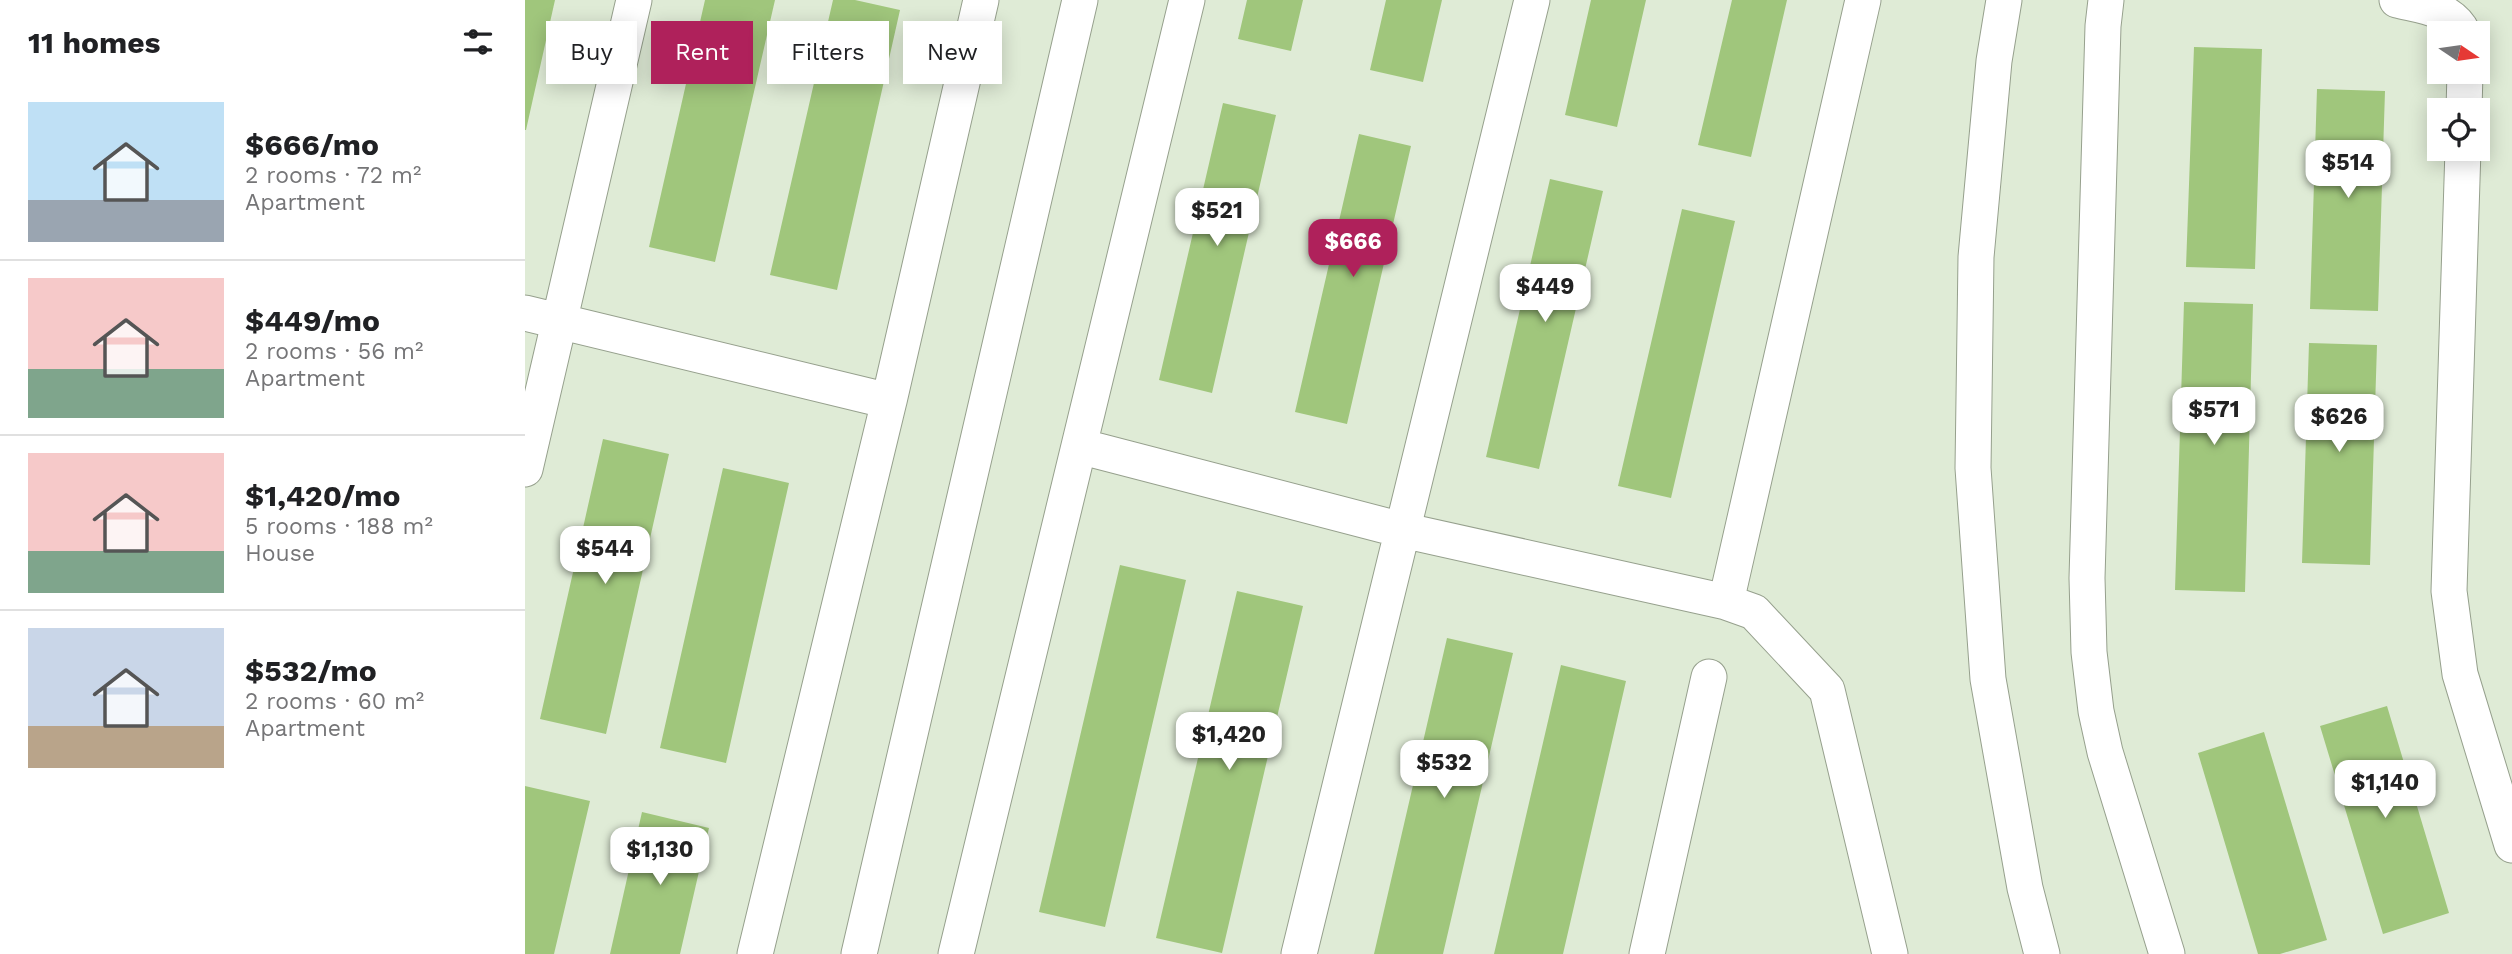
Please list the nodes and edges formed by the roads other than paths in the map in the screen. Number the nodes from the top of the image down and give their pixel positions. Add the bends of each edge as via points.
1 (634, 0) edge
2 (981, 0) edge
3 (1080, 0) edge
4 (1187, 0) edge
5 (1532, 0) edge
6 (1863, 0) edge
7 (2004, 0) edge
8 (2106, 0) edge
9 (2397, 0) edge
10 (2457, 21) edge
11 (2463, 161) edge
12 (525, 313) edge
13 (560, 321) junction
14 (888, 401) junction
15 (1079, 446) junction
16 (525, 469) edge
17 (1402, 530) junction
18 (1726, 602) junction
19 (1709, 677) dead end
20 (2512, 845) edge
21 (755, 954) edge
22 (859, 954) edge
23 (955, 954) edge
24 (1300, 954) edge
25 (1647, 954) edge
26 (1890, 954) edge
27 (2042, 954) edge
28 (2167, 954) edge

1 - 13 street
2 - 14 street
3 - 22 street
4 - 15 street
5 - 17 street
6 - 18 street
7 - 27 street via 1976,257 1973,468 1988,679 2025,888
8 - 28 street via 2087,578 2089,652 2105,752
9 - 10 street via 2433,8
11 - 20 street via 2449,591 2460,674
12 - 13 street
13 - 14 street
13 - 16 street
14 - 21 street
15 - 17 street
15 - 23 street
17 - 18 street
17 - 24 street
18 - 26 street via 1754,612 1827,690
19 - 25 street

